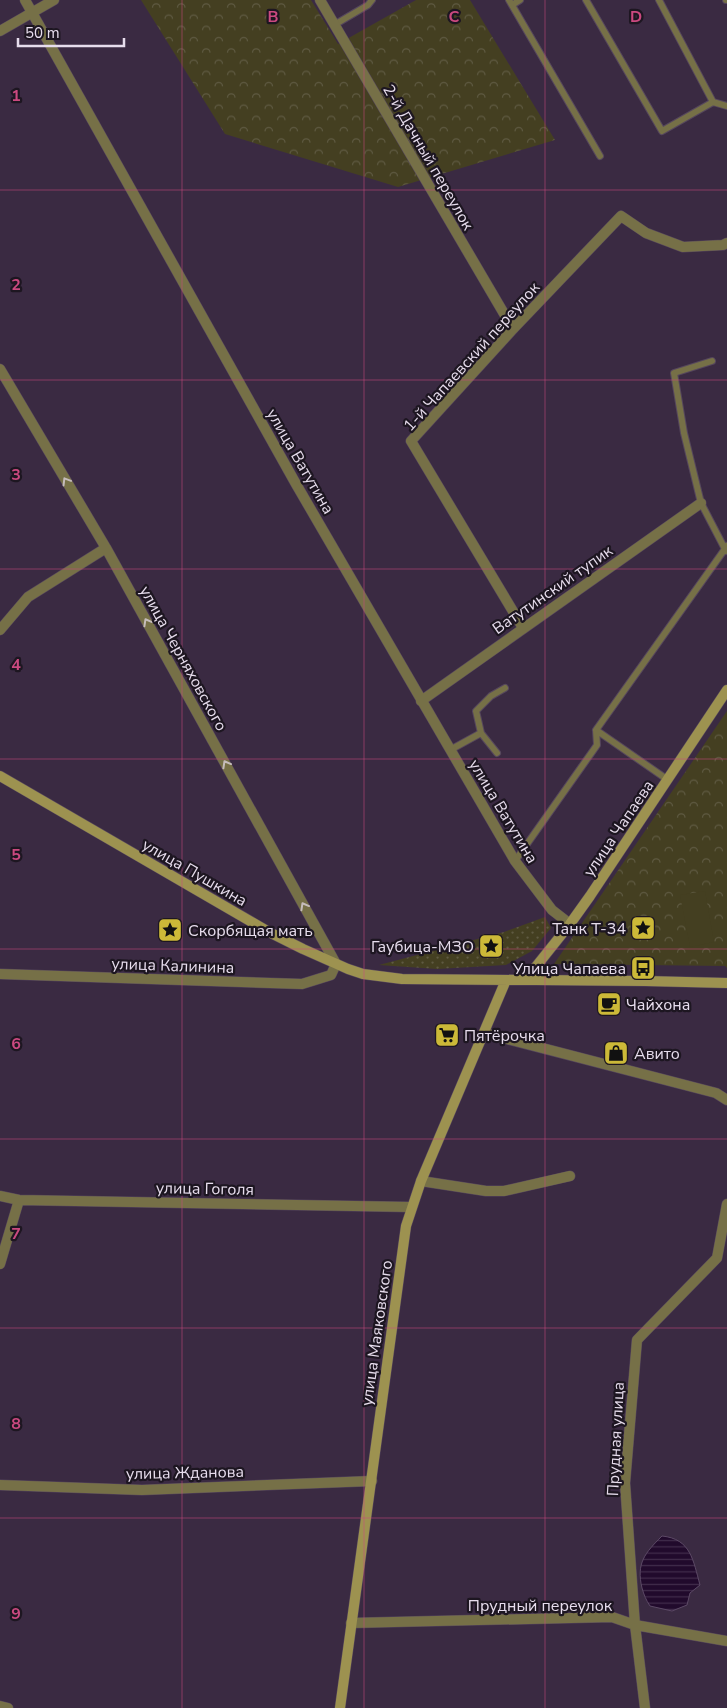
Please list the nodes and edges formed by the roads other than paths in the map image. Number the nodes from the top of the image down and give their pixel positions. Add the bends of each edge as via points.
1 (25, 0) edge
2 (54, 0) edge
3 (320, 0) edge
4 (372, 0) edge
5 (520, 0) edge
6 (586, 0) edge
7 (659, 0) edge
8 (510, 3) edge
9 (32, 13) junction
10 (334, 25) junction
11 (0, 31) edge
12 (713, 102) junction
13 (727, 106) edge
14 (600, 156) dead end
15 (727, 244) edge
16 (513, 329) junction
17 (712, 361) dead end
18 (0, 369) edge
19 (701, 503) junction
20 (106, 548) junction
21 (726, 549) edge
22 (523, 628) junction
23 (0, 630) edge
24 (505, 688) dead end
25 (727, 690) edge
26 (421, 701) junction
27 (596, 730) junction
28 (481, 733) junction
29 (450, 750) junction
30 (497, 753) dead end
31 (0, 776) edge
32 (668, 780) junction
33 (515, 861) junction
34 (570, 924) junction
35 (336, 964) junction
36 (0, 974) edge
37 (506, 980) junction
38 (532, 980) junction
39 (727, 983) edge
40 (484, 1033) junction
41 (727, 1100) edge
42 (570, 1176) dead end
43 (420, 1181) junction
44 (0, 1196) edge
45 (19, 1200) junction
46 (727, 1204) edge
47 (411, 1207) junction
48 (0, 1264) edge
49 (372, 1481) junction
50 (0, 1485) edge
51 (351, 1623) junction
52 (635, 1625) junction
53 (727, 1642) edge
54 (0, 1706) edge
55 (8, 1708) edge
56 (340, 1708) edge
57 (645, 1708) edge

1 - 9 street, улица Ватутина
2 - 9 street
3 - 10 street, 2-й Дачный переулок
4 - 10 lane
5 - 8 lane
6 - 12 lane via 662,131
7 - 12 lane
8 - 14 lane
9 - 11 street
9 - 26 street, улица Ватутина
10 - 16 street, 2-й Дачный переулок
12 - 13 lane
15 - 16 street, 1-й Чапаевский переулок via 683,247 646,233 621,216
16 - 22 street, 1-й Чапаевский переулок via 411,441
17 - 19 lane via 674,373
20 -> 18 street, улица Черняховского
19 - 21 lane
19 - 22 street, Ватутинский тупик
20 - 23 street via 28,597
35 -> 20 street, улица Черняховского
21 - 27 lane
22 - 26 street, Ватутинский тупик
24 - 28 lane via 476,711
25 - 32 street, улица Чапаева
26 - 29 street, улица Ватутина
27 - 32 lane
27 - 33 lane via 597,745
28 - 29 lane
28 - 30 lane
29 - 33 street, улица Ватутина
31 - 35 street, улица Пушкина via 270,932
32 - 34 street, улица Чапаева
33 - 34 street, улица Ватутина via 552,910
34 - 38 street, улица Чапаева via 534,968
35 - 36 street, улица Калинина via 331,975 302,984
35 - 37 street, улица Пушкина via 363,974 402,980
37 - 38 street, улица Пушкина
37 - 40 street, улица Маяковского
38 - 39 street, улица Пушкина
40 - 41 street via 716,1093
40 - 43 street, улица Маяковского
42 - 43 street via 486,1191
43 - 47 street, улица Маяковского
44 - 45 street, улица Гоголя
45 - 47 street, улица Гоголя
45 - 48 street
46 - 52 street, Прудная улица via 717,1258 637,1340 625,1483
47 - 49 street, улица Маяковского
49 - 50 street, улица Жданова via 142,1490
49 - 51 street, улица Маяковского
51 - 52 street, Прудный переулок via 612,1617
51 - 56 street, улица Маяковского
52 - 53 street, Прудный переулок
52 - 57 street, Прудная улица
54 - 55 street

